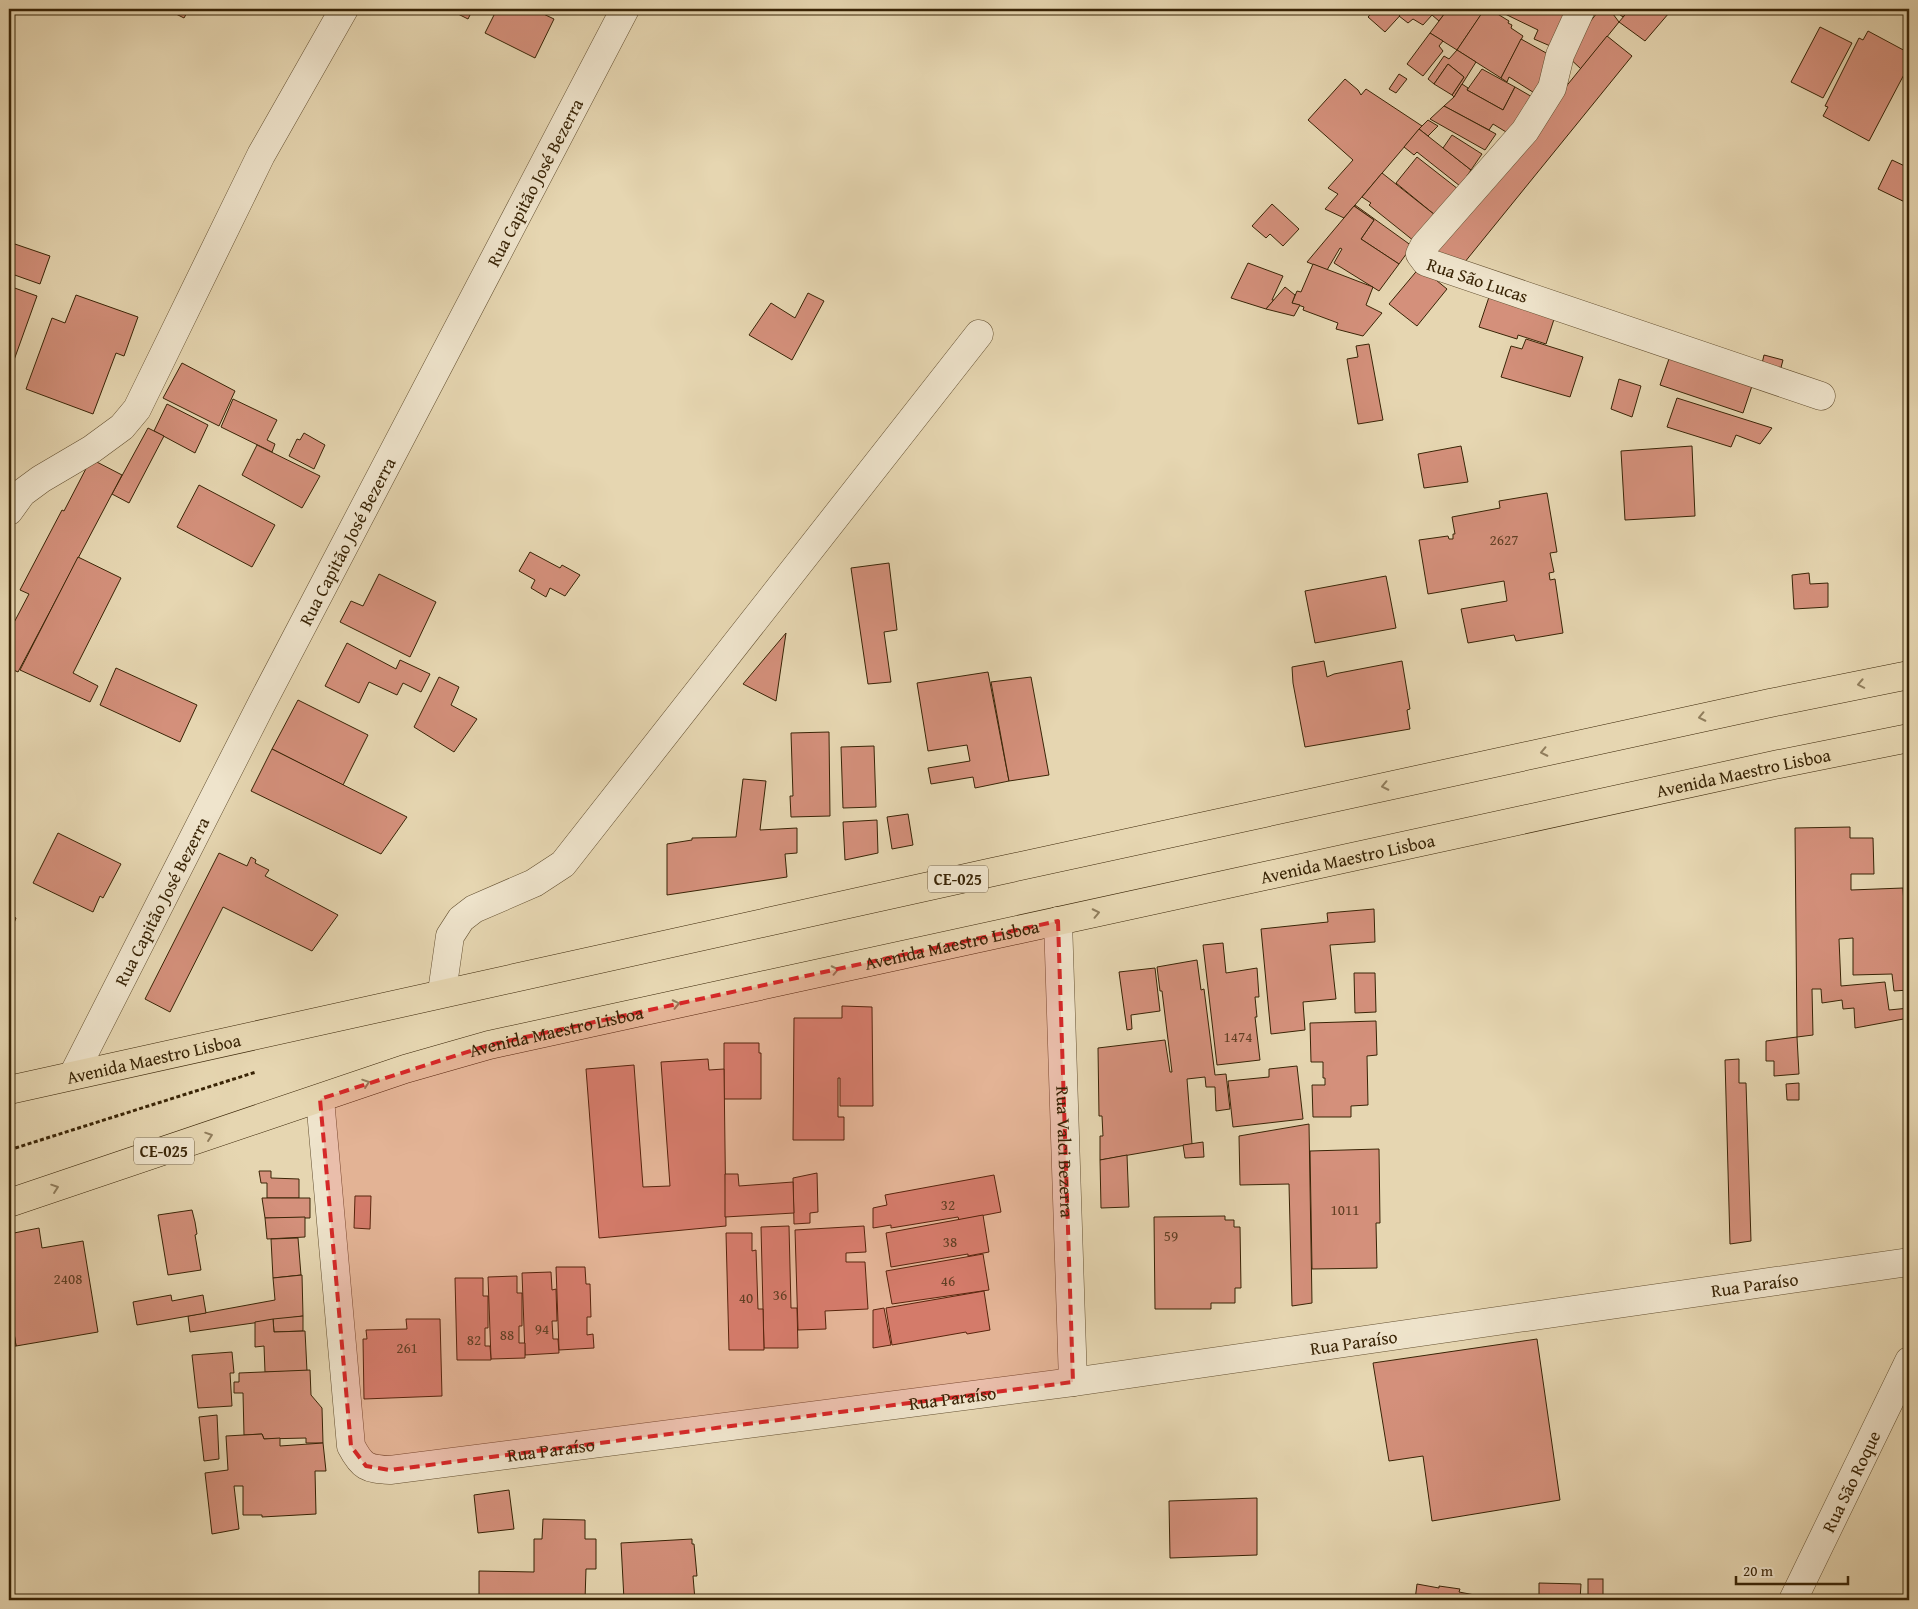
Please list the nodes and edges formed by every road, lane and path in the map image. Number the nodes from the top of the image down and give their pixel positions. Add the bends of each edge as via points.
1 (344, 9) edge
2 (625, 9) edge
3 (1581, 9) edge
4 (980, 334) dead end
5 (1821, 396) dead end
6 (9, 511) edge
7 (1909, 675) edge
8 (1909, 738) edge
9 (1058, 921) junction
10 (442, 992) junction
11 (73, 1075) junction
12 (9, 1090) edge
13 (320, 1099) junction
14 (9, 1204) edge
15 (1909, 1262) edge
16 (1909, 1361) edge
17 (1073, 1382) junction
18 (1793, 1600) edge

1 - 6 street via 261,155 137,409 122,427 92,449 41,478 22,493
2 - 11 street, Rua Capitão José Bezerra via 261,704
3 - 5 street, Rua São Lucas via 1560,55 1548,95 1525,131 1424,246 1420,254 1422,258
4 - 10 street via 563,864 534,884 461,919 450,936
7 -> 10 highway, Avenida Maestro Lisboa / CE-025
9 -> 8 highway, Avenida Maestro Lisboa / CE-025
13 -> 9 highway, Avenida Maestro Lisboa / CE-025 via 405,1069 489,1045
9 - 17 street, Rua Valci Bezerra
10 - 11 highway, Avenida Maestro Lisboa / CE-025
11 - 12 highway, Avenida Maestro Lisboa / CE-025
14 -> 13 highway, Avenida Maestro Lisboa / CE-025
13 - 17 street, Rua Paraíso via 351,1446 358,1460 366,1466 390,1470
15 - 17 street, Rua Paraíso
16 - 18 street, Rua São Roque

